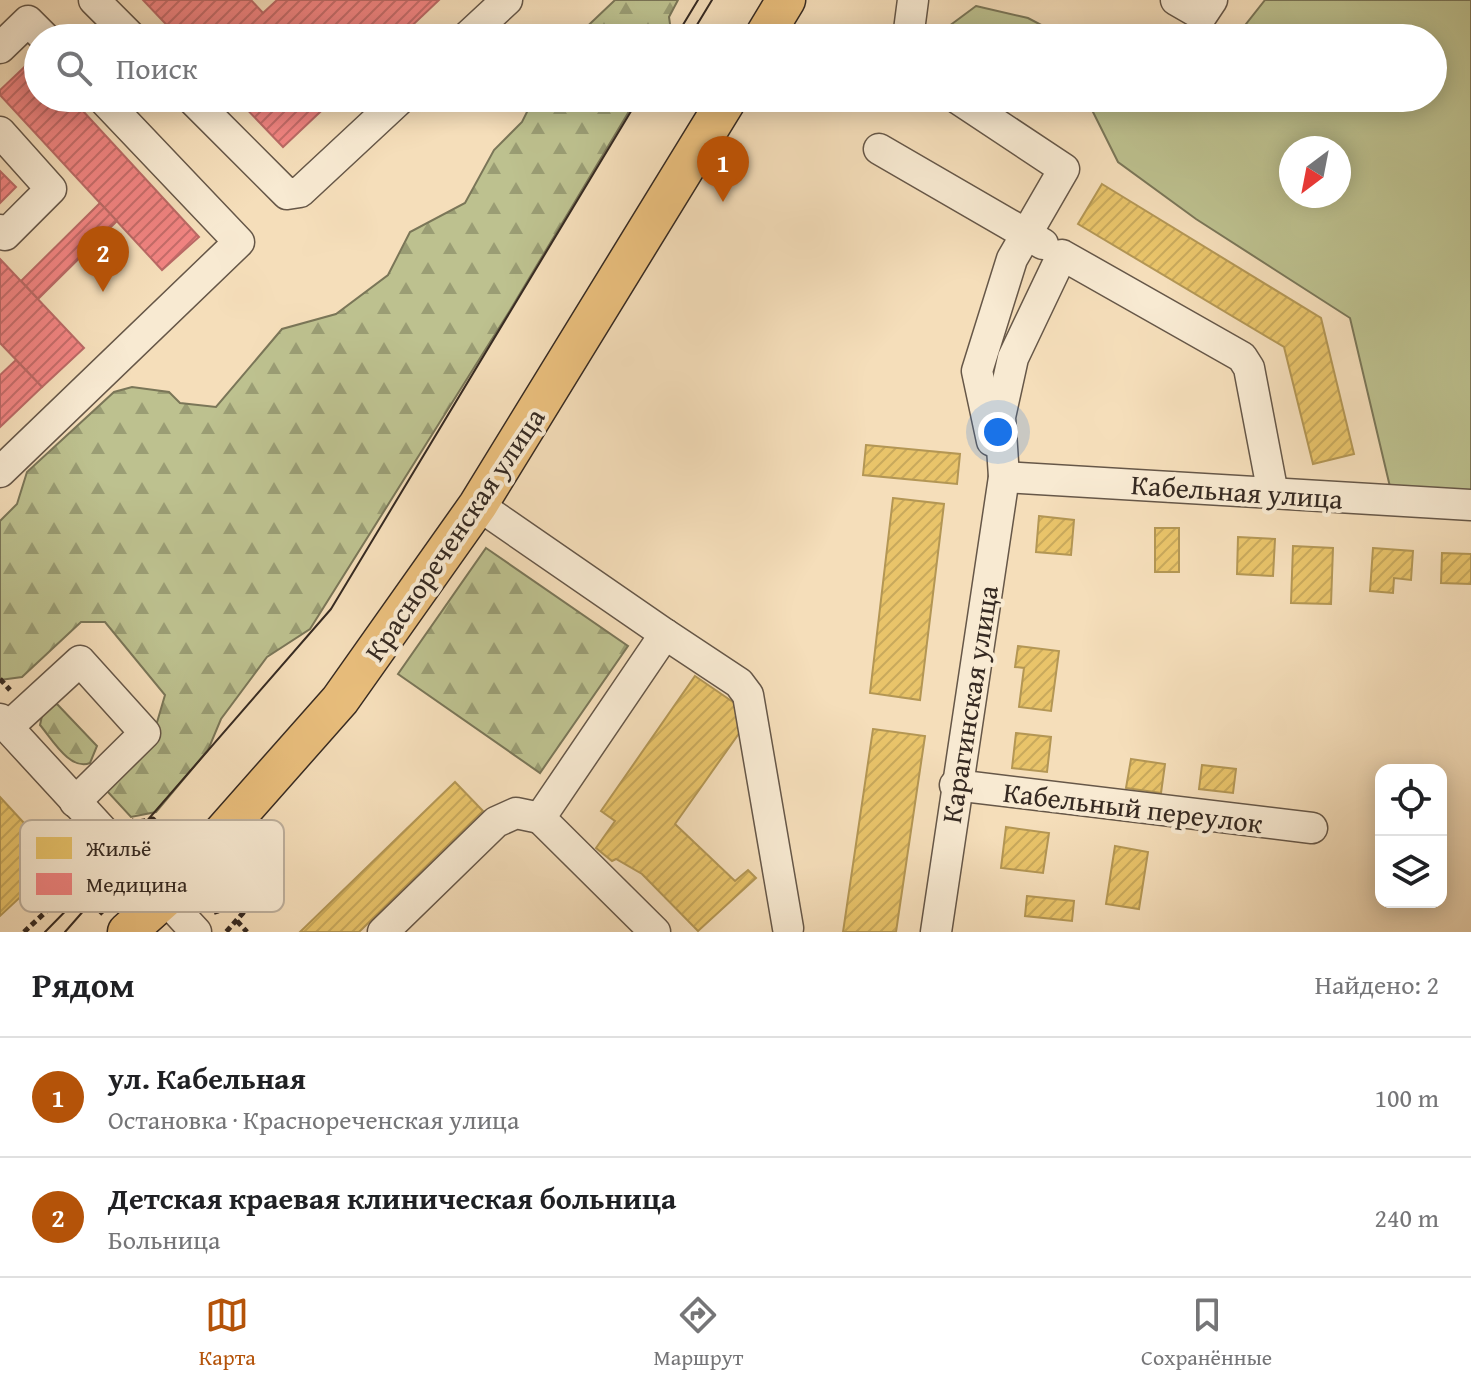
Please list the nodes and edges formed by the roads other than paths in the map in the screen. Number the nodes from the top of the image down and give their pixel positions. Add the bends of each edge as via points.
1 (94, 0) edge
2 (507, 0) edge
3 (786, 0) edge
4 (913, 0) edge
5 (1176, 0) edge
6 (1212, 0) edge
7 (118, 24) edge
8 (481, 24) edge
9 (771, 24) edge
10 (910, 24) edge
11 (24, 25) edge
12 (0, 48) edge
13 (115, 112) edge
14 (205, 112) edge
15 (386, 112) edge
16 (719, 112) edge
17 (978, 112) edge
18 (0, 132) edge
19 (879, 149) dead end
20 (0, 230) edge
21 (1025, 233) junction
22 (1062, 255) junction
23 (0, 472) edge
24 (1004, 477) junction
25 (1273, 494) junction
26 (478, 505) junction
27 (1471, 505) edge
28 (665, 634) junction
29 (4, 723) edge
30 (955, 785) junction
31 (75, 802) junction
32 (540, 818) junction
33 (92, 820) edge
34 (238, 820) edge
35 (1312, 828) dead end
36 (143, 912) edge
37 (186, 912) edge
38 (207, 925) edge
39 (119, 927) edge
40 (788, 928) dead end
41 (383, 932) edge
42 (655, 932) edge
43 (936, 932) edge

1 - 7 street
2 - 8 street
3 - 9 main road
4 - 10 street
5 - 6 street via 1202,15
11 - 12 street
13 - 23 street via 239,242
14 - 15 street via 287,194 300,192
16 - 26 main road, Краснореченская улица
17 - 21 street via 1064,169
18 - 20 street via 51,189 5,235
19 - 21 street
21 - 22 street
21 - 24 street via 977,371 984,418
22 - 24 street via 1013,358 1000,417
22 - 25 street via 1242,357 1249,368
24 - 25 street, Кабельная улица
24 - 30 street, Карагинская улица
25 - 27 street, Кабельная улица
26 - 28 street
26 - 34 main road, Краснореченская улица via 340,700
28 - 32 street
28 - 40 street via 739,683 748,695
29 - 31 street
29 - 31 street via 80,661 145,733
30 - 35 street, Кабельный переулок
30 - 43 street, Карагинская улица
31 - 33 street
32 - 41 street via 516,813 496,822
32 - 42 street
36 - 39 main road, Краснореченская улица
37 - 38 street

